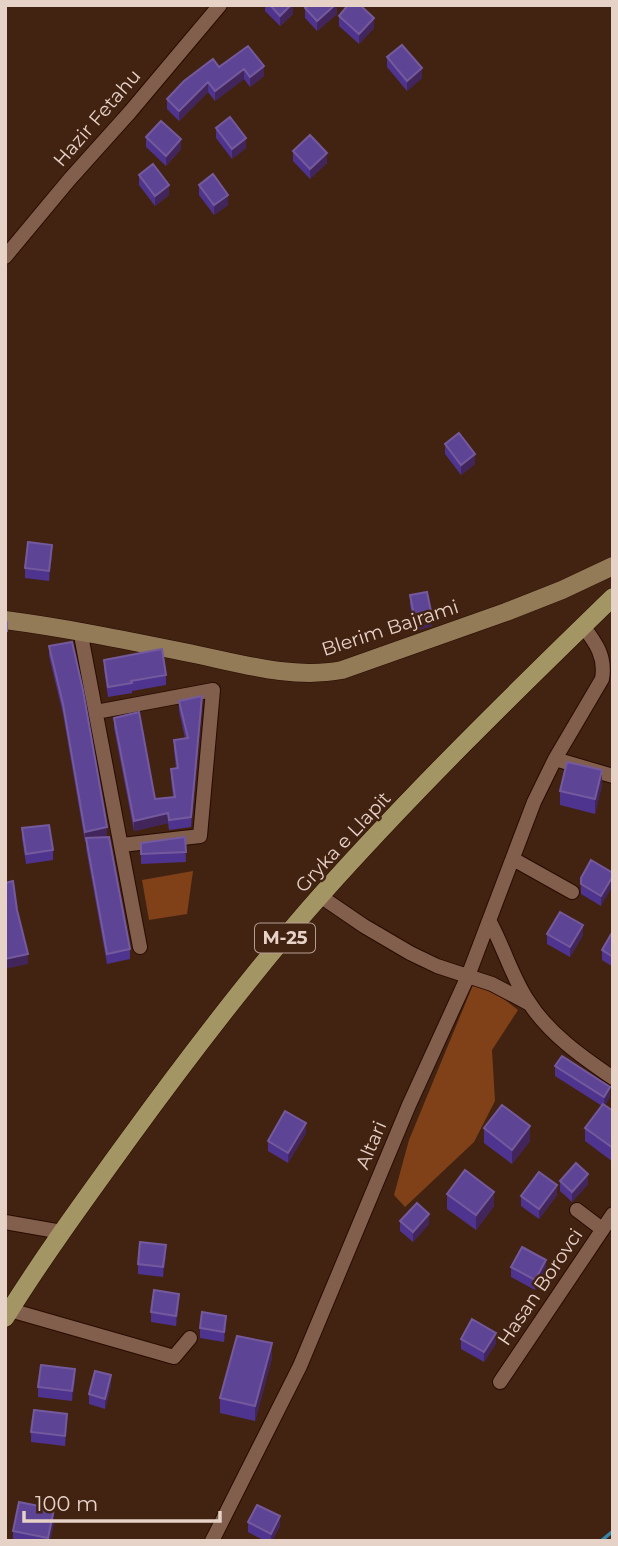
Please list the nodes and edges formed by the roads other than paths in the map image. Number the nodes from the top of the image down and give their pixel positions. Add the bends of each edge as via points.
1 (220, 5) edge
2 (5, 257) edge
3 (613, 566) edge
4 (613, 597) edge
5 (5, 620) edge
6 (583, 626) junction
7 (80, 630) junction
8 (608, 682) edge
9 (96, 712) junction
10 (555, 760) junction
11 (613, 776) edge
12 (122, 845) junction
13 (513, 859) junction
14 (572, 892) dead end
15 (320, 896) junction
16 (490, 922) junction
17 (140, 947) dead end
18 (468, 976) junction
19 (528, 1003) junction
20 (613, 1078) edge
21 (577, 1210) dead end
22 (613, 1214) edge
23 (5, 1222) edge
24 (602, 1229) junction
25 (62, 1231) junction
26 (8, 1314) edge
27 (190, 1338) dead end
28 (500, 1382) dead end
29 (212, 1541) edge

1 - 2 street, Hazir Fetahu
3 - 7 street, Blerim Bajrami via 506,612 327,673 288,672
4 - 6 main road, Gryka e Llapit / M-25
5 - 7 street, Blerim Bajrami
6 - 8 street, Altari via 601,653
6 - 15 main road, Gryka e Llapit / M-25
7 - 9 street
8 - 10 street, Altari
9 - 12 street
9 - 12 street via 213,690 200,836
10 - 11 street
10 - 13 street, Altari
12 - 17 street
13 - 14 street
13 - 16 street, Altari
15 - 18 street via 410,953
15 - 25 main road, Gryka e Llapit / M-25 via 226,1009
16 - 18 street, Altari
16 - 19 street
18 - 19 street
18 - 29 street, Altari via 300,1366
19 - 20 street via 567,1044
21 - 24 street
22 - 24 street, Hasan Borovci
23 - 25 street
24 - 28 street, Hasan Borovci
25 - 26 main road, Gryka e Llapit / M-25
26 - 27 street, Gryka e Llapit via 174,1357

